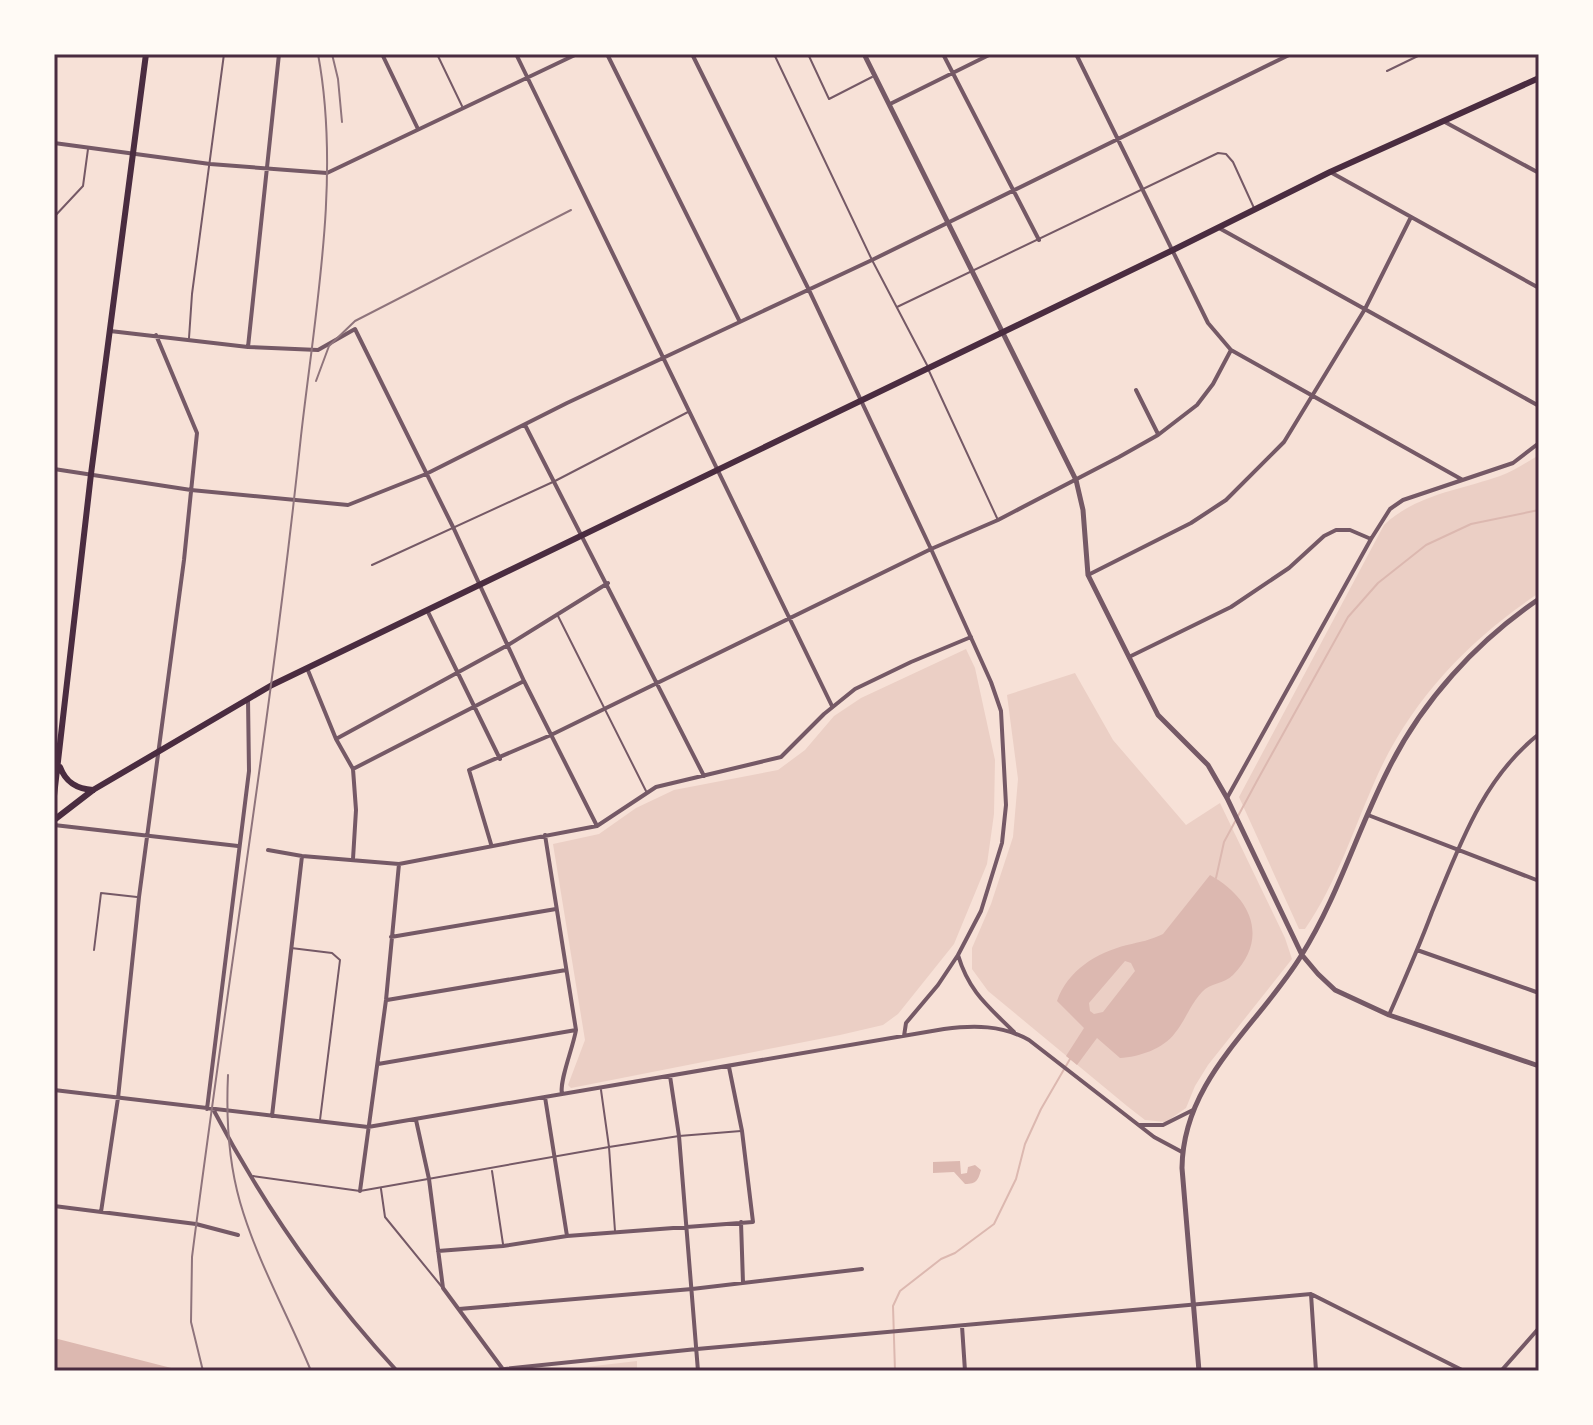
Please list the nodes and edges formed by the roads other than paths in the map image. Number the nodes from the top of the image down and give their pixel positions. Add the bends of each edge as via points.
1 (146, 54) edge
2 (224, 54) edge
3 (279, 54) edge
4 (382, 54) edge
5 (437, 54) edge
6 (516, 54) edge
7 (577, 54) edge
8 (607, 54) edge
9 (692, 54) edge
10 (774, 54) edge
11 (808, 54) edge
12 (864, 54) edge
13 (943, 54) edge
14 (991, 54) edge
15 (1076, 54) edge
16 (1291, 54) edge
17 (1422, 54) edge
18 (1387, 71) dead end
19 (875, 75) junction
20 (952, 75) junction
21 (527, 77) junction
22 (1539, 78) edge
23 (890, 104) junction
24 (463, 107) junction
25 (1441, 120) junction
26 (418, 129) junction
27 (1117, 137) junction
28 (54, 143) edge
29 (88, 148) junction
30 (133, 154) junction
31 (210, 164) junction
32 (267, 169) junction
33 (1330, 172) junction
34 (1539, 173) edge
35 (1012, 189) junction
36 (1143, 189) junction
37 (1254, 208) junction
38 (54, 217) edge
39 (1411, 217) junction
40 (946, 223) junction
41 (1219, 228) junction
42 (1039, 240) junction
43 (1173, 250) junction
44 (872, 260) junction
45 (972, 273) junction
46 (808, 288) junction
47 (1539, 288) edge
48 (896, 308) junction
49 (1365, 309) junction
50 (739, 320) junction
51 (110, 331) junction
52 (1003, 331) junction
53 (156, 335) junction
54 (189, 339) junction
55 (248, 347) junction
56 (1231, 350) junction
57 (663, 357) junction
58 (928, 368) junction
59 (1136, 390) dead end
60 (1313, 396) junction
61 (861, 400) junction
62 (1539, 406) edge
63 (689, 411) junction
64 (524, 425) junction
65 (1158, 435) junction
66 (1539, 443) edge
67 (718, 468) junction
68 (54, 469) edge
69 (91, 474) junction
70 (426, 474) junction
71 (1461, 479) junction
72 (1076, 480) junction
73 (555, 481) junction
74 (191, 490) junction
75 (998, 520) junction
76 (454, 529) junction
77 (582, 536) junction
78 (1371, 539) junction
79 (931, 549) junction
80 (372, 565) dead end
81 (1088, 575) junction
82 (608, 583) junction
83 (480, 584) junction
84 (1539, 599) edge
85 (427, 609) junction
86 (557, 614) junction
87 (791, 619) junction
88 (971, 637) junction
89 (508, 645) junction
90 (1129, 657) junction
91 (307, 668) junction
92 (457, 672) junction
93 (524, 681) junction
94 (655, 683) junction
95 (248, 699) junction
96 (832, 706) junction
97 (474, 707) junction
98 (605, 708) junction
99 (551, 735) junction
100 (1538, 736) edge
101 (336, 739) junction
102 (158, 751) junction
103 (500, 759) junction
104 (58, 761) junction
105 (353, 769) junction
106 (704, 776) junction
107 (93, 790) junction
108 (646, 792) junction
109 (54, 796) edge
110 (1227, 798) junction
111 (1368, 815) junction
112 (54, 823) edge
113 (597, 826) junction
114 (545, 835) junction
115 (147, 836) junction
116 (491, 844) junction
117 (239, 846) junction
118 (268, 850) dead end
119 (1457, 851) junction
120 (302, 856) junction
121 (353, 859) junction
122 (399, 864) junction
123 (1539, 881) edge
124 (139, 897) junction
125 (556, 909) junction
126 (391, 937) junction
127 (290, 948) junction
128 (94, 950) dead end
129 (1417, 950) junction
130 (958, 955) junction
131 (1302, 955) junction
132 (566, 970) junction
133 (1539, 993) edge
134 (386, 1000) junction
135 (1389, 1015) junction
136 (576, 1030) junction
137 (1014, 1032) junction
138 (904, 1036) junction
139 (378, 1064) junction
140 (729, 1066) junction
141 (1539, 1066) edge
142 (670, 1076) junction
143 (601, 1088) junction
144 (54, 1090) edge
145 (562, 1094) junction
146 (545, 1097) junction
147 (118, 1098) junction
148 (210, 1109) junction
149 (1193, 1110) junction
150 (272, 1116) junction
151 (416, 1120) junction
152 (319, 1121) junction
153 (1138, 1125) junction
154 (368, 1127) junction
155 (742, 1131) junction
156 (679, 1136) junction
157 (609, 1147) junction
158 (1182, 1152) junction
159 (556, 1158) junction
160 (492, 1170) junction
161 (252, 1176) junction
162 (429, 1179) junction
163 (381, 1188) junction
164 (360, 1191) junction
165 (54, 1206) edge
166 (101, 1212) junction
167 (741, 1222) junction
168 (686, 1228) junction
169 (615, 1232) junction
170 (238, 1235) dead end
171 (567, 1236) junction
172 (503, 1246) junction
173 (438, 1251) junction
174 (862, 1269) dead end
175 (743, 1283) junction
176 (443, 1288) junction
177 (692, 1289) junction
178 (1311, 1294) junction
179 (1193, 1305) junction
180 (459, 1309) junction
181 (962, 1326) junction
182 (1539, 1328) edge
183 (697, 1349) junction
184 (502, 1369) junction
185 (397, 1371) edge
186 (485, 1371) edge
187 (698, 1371) edge
188 (965, 1371) edge
189 (1199, 1371) edge
190 (1316, 1371) edge
191 (1464, 1371) edge
192 (1501, 1371) edge

1 - 30 main road
2 - 31 lane
3 - 32 street
4 - 26 street
5 - 24 lane
6 - 21 street
7 - 21 street
8 - 50 street
9 - 46 street
10 - 44 lane
11 - 19 lane via 829,99
12 - 19 street
13 - 20 street
14 - 20 street
15 - 27 street
16 - 27 street
17 - 18 lane
19 - 23 street
20 - 23 street
20 - 35 street
21 - 24 street
21 - 57 street
22 - 25 main road
23 - 40 street
24 - 26 street
25 - 33 main road
25 - 34 street
26 - 32 street via 331,172
27 - 35 street
27 - 36 street
28 - 29 street
29 - 30 street
29 - 38 lane via 83,186
30 - 31 street
30 - 51 main road
31 - 32 street
31 - 54 lane
32 - 55 street
33 - 37 main road
33 - 39 street
35 - 40 street
35 - 42 street
36 - 37 lane via 1218,153 1226,154
36 - 42 lane
36 - 43 street
37 - 41 main road
39 - 47 street
39 - 49 street
40 - 44 street
40 - 45 street
41 - 43 main road
41 - 49 street
42 - 45 lane
43 - 52 main road
43 - 56 street via 1208,323
44 - 46 street
44 - 48 lane
45 - 48 lane
45 - 52 street
46 - 50 street
46 - 61 street
48 - 58 lane
49 - 60 street
49 - 62 street
50 - 57 street
51 - 53 street
51 - 69 main road
52 - 58 main road
52 - 72 street
53 - 54 street
53 - 74 street via 197,433
54 - 55 street
55 - 70 street via 318,350 355,329
56 - 60 street
56 - 65 street via 1197,405
57 - 63 street
57 - 64 street
58 - 61 main road
58 - 75 lane
59 - 65 street
60 - 71 street
60 - 81 street via 1284,442 1226,500
61 - 67 main road
61 - 79 street
63 - 67 street
63 - 73 lane
64 - 70 street
64 - 73 street
65 - 72 street
66 - 71 street via 1513,463
67 - 77 main road
67 - 87 street
68 - 69 street
69 - 74 street
69 - 104 main road
70 - 74 street via 348,505
70 - 76 street
71 - 78 street via 1390,509
72 - 75 street
72 - 81 street
73 - 76 lane
73 - 77 street
74 - 102 street
75 - 79 street
76 - 80 lane
76 - 83 street
77 - 82 street
77 - 83 main road
78 - 90 street via 1336,530 1231,607
78 - 110 street
79 - 87 street
79 - 88 street
81 - 90 street
82 - 86 street
82 - 94 street
83 - 85 main road
83 - 89 street
84 - 111 street via 1493,635 1436,695 1396,754
85 - 91 main road
85 - 92 street
86 - 89 street
86 - 98 lane
87 - 94 street
87 - 96 street
88 - 96 street via 855,689
88 - 130 street via 1001,711 1006,805 1002,843 981,911
89 - 92 street
89 - 93 street
90 - 110 street via 1158,715 1208,765
91 - 95 main road
91 - 101 street
92 - 97 street
92 - 101 street
93 - 97 street
93 - 99 street
94 - 98 street
94 - 106 street
95 - 102 main road
95 - 117 street via 249,771
96 - 106 street via 781,757
97 - 103 street
97 - 105 street
98 - 99 street
98 - 108 lane
99 - 103 street
99 - 113 street
100 - 119 street via 1488,789
101 - 105 street
102 - 107 main road
102 - 115 street
103 - 116 street via 469,770
104 - 107 main road via 68,782
104 - 109 main road
105 - 121 street
106 - 108 street
107 - 112 main road
108 - 113 street
110 - 131 street
111 - 119 street
111 - 131 street
112 - 115 street
113 - 114 street
114 - 116 street
114 - 125 street
115 - 117 street
115 - 124 street
116 - 122 street
117 - 148 street
118 - 120 street
119 - 123 street
119 - 129 street
120 - 121 street
120 - 127 street
121 - 122 street
122 - 126 street
124 - 128 lane via 101,893
124 - 147 street
125 - 126 street
125 - 132 street
126 - 134 street
127 - 150 street
127 - 152 lane via 332,953 340,960
129 - 133 street
129 - 135 street
130 - 137 street via 976,994
130 - 138 street via 906,1023
131 - 135 street via 1335,990
131 - 149 street via 1215,1068
132 - 134 street
132 - 136 street
134 - 139 street
135 - 141 street
136 - 139 street
136 - 145 street via 560,1084
137 - 138 street via 965,1026
137 - 153 street
138 - 140 street
139 - 154 street
140 - 142 street
140 - 155 street
142 - 143 street
142 - 156 street
143 - 145 street
143 - 157 lane
144 - 147 street
145 - 146 street
146 - 151 street
146 - 159 street
147 - 148 street
147 - 166 street
148 - 150 street
148 - 161 street
149 - 153 street via 1163,1125
149 - 158 street
150 - 152 street
151 - 154 street
151 - 162 street
152 - 154 street
153 - 158 street
154 - 164 street
155 - 156 lane
155 - 167 street via 753,1222
156 - 157 lane
156 - 168 street
157 - 159 lane
157 - 169 lane
158 - 179 street
159 - 160 lane
159 - 171 street
160 - 162 lane
160 - 172 lane
161 - 164 lane
161 - 185 street via 337,1300
162 - 163 lane
162 - 173 street
163 - 164 lane
163 - 176 lane via 385,1217
165 - 166 street
166 - 170 street
167 - 168 street
167 - 175 street
168 - 169 street
168 - 177 street
169 - 171 street
171 - 172 street
172 - 173 street
173 - 176 street
174 - 175 street
175 - 177 street
176 - 180 street
177 - 180 street
177 - 183 street
178 - 179 street
178 - 190 street
178 - 191 street
179 - 181 street
179 - 189 street
180 - 184 street
181 - 183 street
181 - 188 street
182 - 192 street
183 - 184 street
183 - 187 street
184 - 186 street

